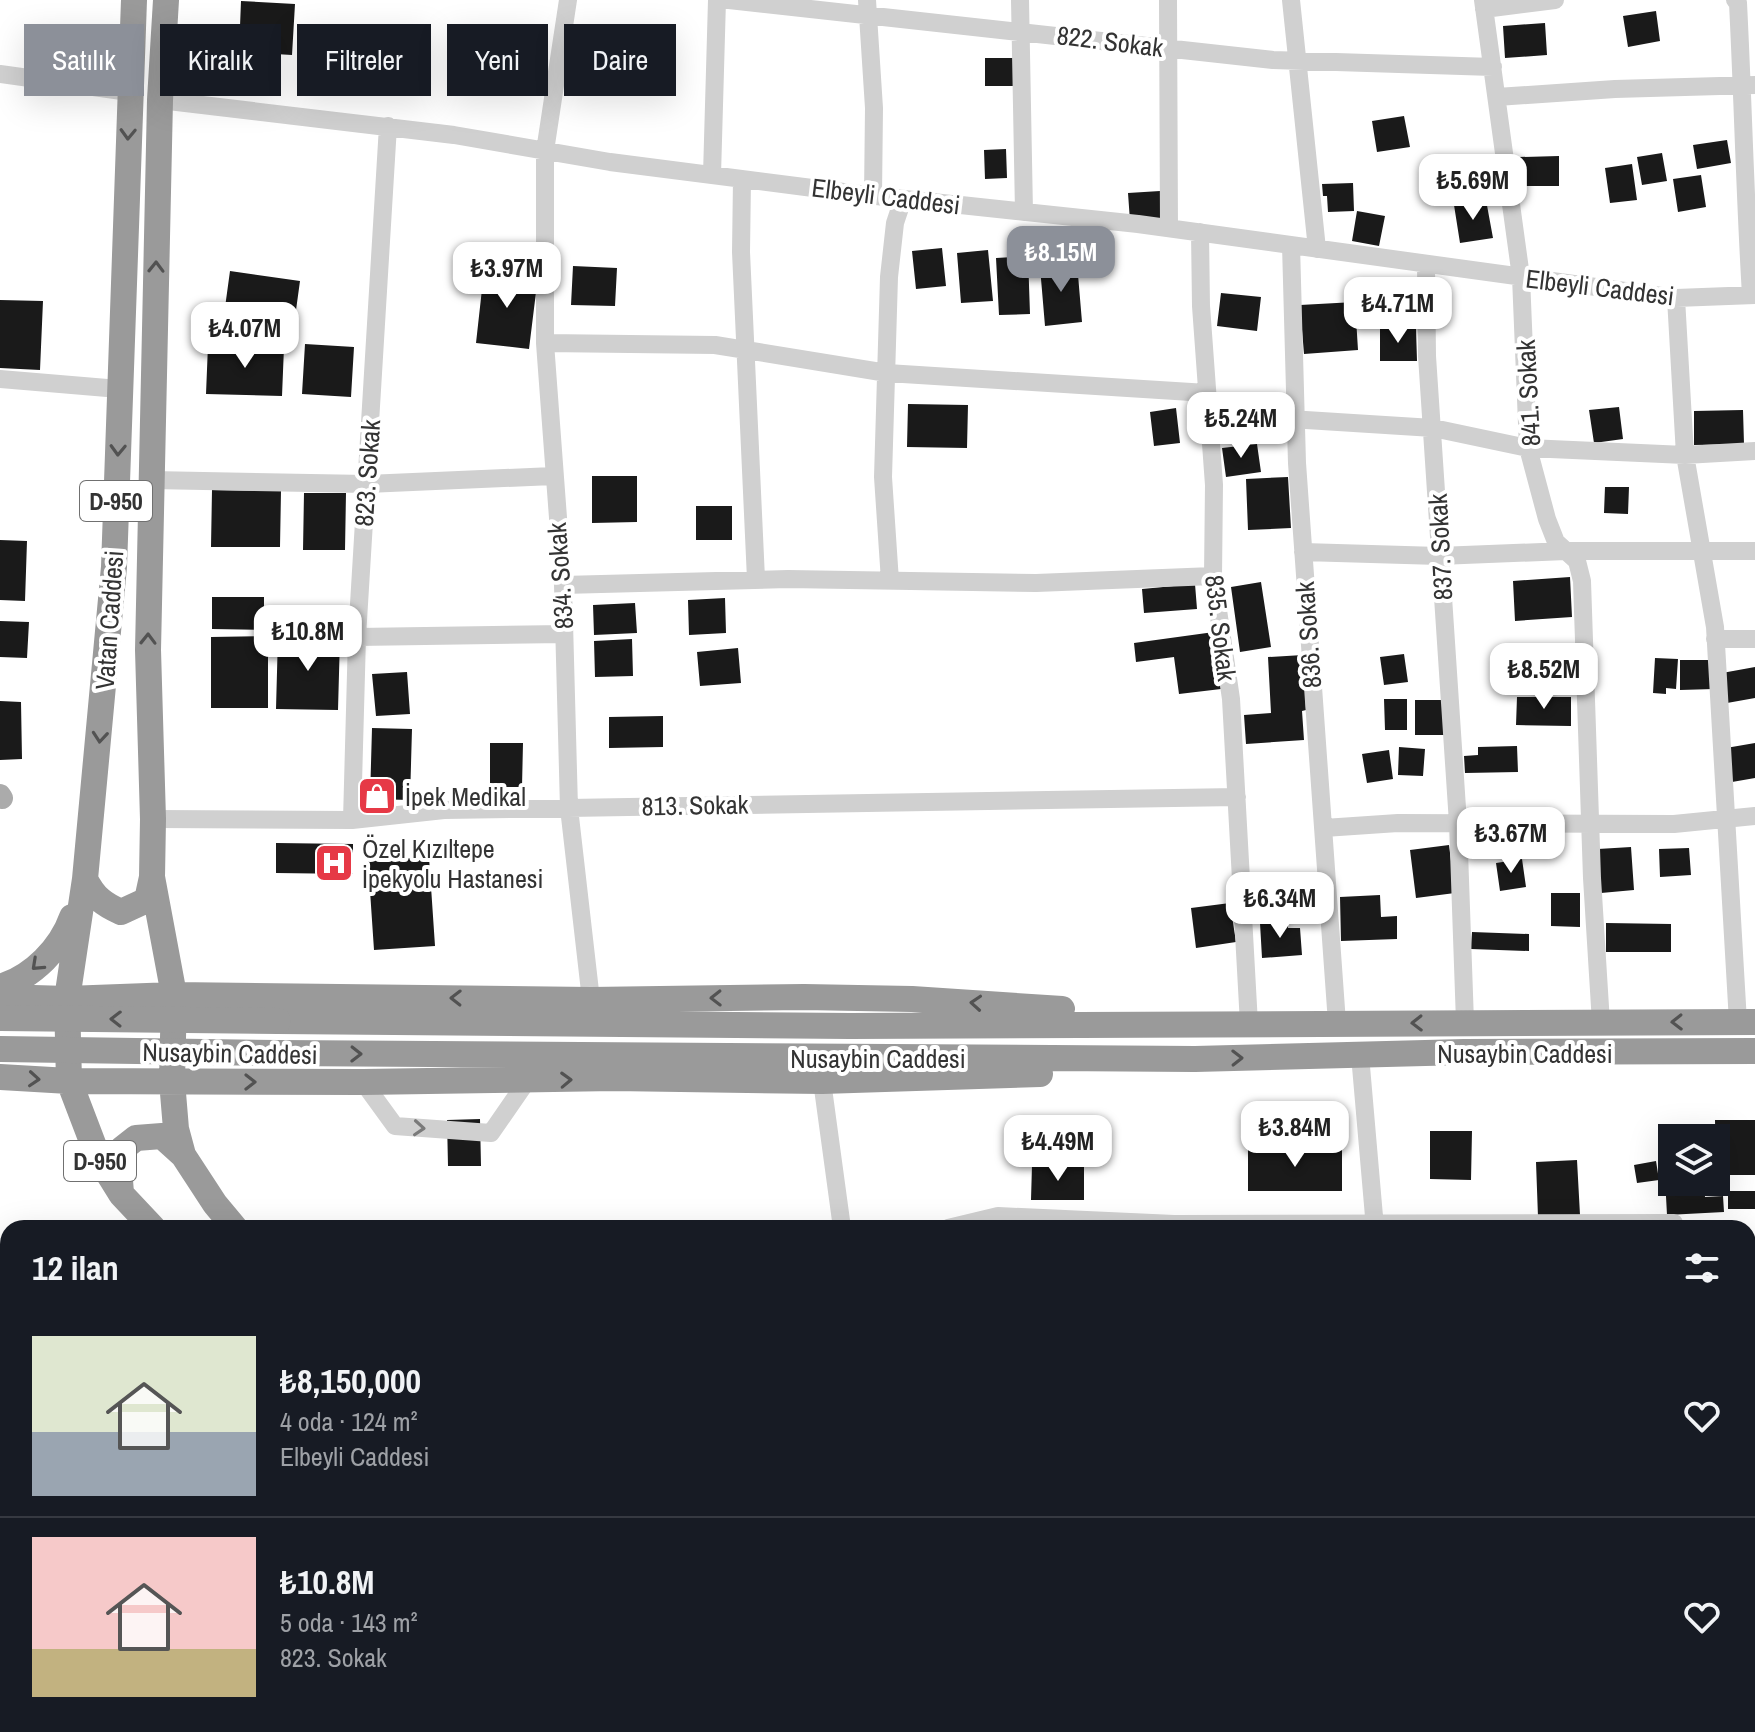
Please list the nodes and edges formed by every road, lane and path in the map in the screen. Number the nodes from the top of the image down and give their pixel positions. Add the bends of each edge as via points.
1 (134, 0) edge
2 (166, 0) edge
3 (568, 0) edge
4 (717, 0) edge
5 (729, 0) edge
6 (1020, 0) edge
7 (1168, 0) edge
8 (1291, 0) edge
9 (1555, 0) edge
10 (1735, 0) edge
11 (1484, 4) edge
12 (867, 8) edge
13 (133, 24) edge
14 (1021, 31) junction
15 (1170, 48) junction
16 (1298, 61) junction
17 (1493, 67) junction
18 (0, 74) edge
19 (24, 77) edge
20 (1749, 86) edge
21 (129, 96) edge
22 (1497, 97) junction
23 (160, 100) junction
24 (388, 126) junction
25 (545, 151) junction
26 (712, 175) junction
27 (742, 179) junction
28 (873, 196) junction
29 (903, 199) junction
30 (1024, 212) junction
31 (1169, 228) junction
32 (1200, 232) junction
33 (1291, 245) junction
34 (1317, 249) junction
35 (1426, 264) junction
36 (1521, 277) junction
37 (1753, 295) edge
38 (1676, 298) junction
39 (545, 343) junction
40 (748, 350) junction
41 (887, 373) junction
42 (0, 379) edge
43 (119, 389) junction
44 (1207, 393) junction
45 (1209, 414) junction
46 (1296, 418) junction
47 (1433, 428) junction
48 (1528, 448) junction
49 (1755, 451) edge
50 (1685, 455) junction
51 (553, 476) junction
52 (151, 480) junction
53 (367, 484) junction
54 (1566, 551) junction
55 (1701, 551) junction
56 (1755, 551) edge
57 (1303, 552) junction
58 (1439, 556) junction
59 (1213, 576) junction
60 (756, 579) junction
61 (890, 581) junction
62 (563, 585) junction
63 (564, 634) junction
64 (357, 637) junction
65 (1715, 639) junction
66 (1755, 639) edge
67 (1237, 797) junction
68 (569, 808) junction
69 (1755, 816) edge
70 (153, 819) junction
71 (1725, 819) junction
72 (352, 820) junction
73 (1458, 823) junction
74 (1592, 824) junction
75 (1324, 828) junction
76 (152, 877) junction
77 (85, 879) junction
78 (0, 987) edge
79 (174, 995) junction
80 (0, 997) edge
81 (67, 999) junction
82 (591, 1000) junction
83 (0, 1018) edge
84 (1465, 1022) junction
85 (1747, 1022) edge
86 (1337, 1023) junction
87 (1601, 1023) junction
88 (1249, 1024) junction
89 (0, 1049) edge
90 (1755, 1051) edge
91 (1360, 1055) junction
92 (1195, 1059) junction
93 (0, 1077) edge
94 (69, 1081) junction
95 (172, 1081) junction
96 (527, 1081) junction
97 (822, 1081) junction
98 (363, 1082) junction
99 (183, 1155) junction
100 (121, 1194) junction
101 (145, 1220) edge
102 (228, 1220) edge
103 (841, 1220) edge
104 (981, 1220) edge
105 (1074, 1220) edge
106 (1374, 1220) edge

1 - 13 highway, Vatan Caddesi / D-950
2 - 23 highway, Vatan Caddesi / D-950
3 - 25 street, 834. Sokak
4 - 26 street
5 - 12 street, 822. Sokak
6 - 14 street
7 - 15 street
8 - 16 street
9 - 11 street
10 - 20 street
11 - 17 street, 841. Sokak
12 - 14 street, 822. Sokak
12 - 28 street
14 - 15 street, 822. Sokak
14 - 30 street
15 - 16 street, 822. Sokak
15 - 31 street
16 - 17 street, 822. Sokak
16 - 34 street
17 - 22 street, 841. Sokak
18 - 19 street
20 - 22 street
20 - 37 street via 1742,154
21 -> 43 highway, Vatan Caddesi / D-950
22 - 36 street, 841. Sokak
23 - 24 street, Elbeyli Caddesi
52 -> 23 highway, Vatan Caddesi / D-950
24 - 25 street, Elbeyli Caddesi
24 - 53 street, 823. Sokak
25 - 26 street, Elbeyli Caddesi
25 - 39 street, 834. Sokak
26 - 27 street, Elbeyli Caddesi
27 - 28 street, Elbeyli Caddesi
27 - 40 street
28 - 29 street, Elbeyli Caddesi
29 - 30 street, Elbeyli Caddesi
29 - 41 street via 889,277
30 - 31 street, Elbeyli Caddesi
31 - 32 street, Elbeyli Caddesi
32 - 33 street, Elbeyli Caddesi
32 - 44 street, 835. Sokak
33 - 34 street, Elbeyli Caddesi
33 - 46 street, 836. Sokak
34 - 35 street, Elbeyli Caddesi
35 - 36 street, Elbeyli Caddesi
35 - 47 street, 837. Sokak
36 - 38 street, Elbeyli Caddesi
36 - 48 street, 841. Sokak
37 - 38 street, Elbeyli Caddesi
38 - 50 street
39 - 40 street
39 - 51 street, 834. Sokak
40 - 41 street
40 - 60 street
41 - 44 street
41 - 61 street via 883,477
42 - 43 street
43 -> 77 highway, Vatan Caddesi / D-950 via 114,567
44 - 45 street, 835. Sokak
45 - 46 street
45 - 59 street, 835. Sokak
46 - 47 street
46 - 57 street, 836. Sokak
47 - 48 street
47 - 58 street, 837. Sokak
48 - 50 street
48 - 54 street, 841. Sokak via 1547,519 1556,542
49 - 50 street
50 - 55 street
51 - 53 street
51 - 62 street, 834. Sokak
52 - 53 street
70 -> 52 highway, Vatan Caddesi / D-950 via 148,650
53 - 64 street, 823. Sokak
54 - 55 street
54 - 58 street
54 - 74 street, 841. Sokak via 1577,561 1582,581
55 - 56 street
55 - 65 street
57 - 58 street
57 - 75 street, 836. Sokak
58 - 73 street, 837. Sokak
59 - 61 street via 1036,583
59 - 67 street, 835. Sokak via 1231,699
60 - 61 street
60 - 62 street
62 - 63 street, 834. Sokak
63 - 64 street
63 - 68 street, 834. Sokak
64 - 72 street, 823. Sokak
65 - 66 street
65 - 71 street
67 - 68 street, 813. Sokak
67 - 88 street, 835. Sokak
68 - 72 street, 813. Sokak via 444,810
68 - 82 street, 834. Sokak
69 - 71 street
70 - 72 street, 813. Sokak
70 - 76 highway, Vatan Caddesi / D-950
71 - 74 street
71 - 85 street
73 - 74 street
73 - 75 street
73 - 84 street, 837. Sokak
74 - 87 street, 841. Sokak
75 - 86 street, 836. Sokak
76 - 77 highway via 147,900 121,912 93,895
76 - 79 highway, Vatan Caddesi / D-950
77 -> 78 highway via 66,935 33,971
77 - 81 highway, Vatan Caddesi / D-950
79 - 81 highway
82 -> 79 highway
79 - 95 highway, D-950
80 - 81 highway
81 - 94 highway, D-950
88 -> 82 highway via 912,999
88 -> 83 highway, Nusaybin Caddesi, bridge
84 -> 86 highway, Nusaybin Caddesi
84 - 87 highway, Nusaybin Caddesi
85 -> 87 highway, Nusaybin Caddesi
86 - 88 highway, Nusaybin Caddesi
89 -> 92 highway, Nusaybin Caddesi, bridge
90 - 91 highway, Nusaybin Caddesi
92 -> 91 highway, Nusaybin Caddesi
91 - 106 street
92 - 97 highway via 1042,1074
93 -> 94 highway
94 - 95 highway
94 - 100 highway, D-950 via 98,1157
95 -> 98 highway
95 - 99 highway, D-950
96 -> 97 highway
96 - 98 highway
98 -> 96 street via 395,1126 491,1133
97 - 103 street
99 - 100 highway via 162,1136 136,1138 122,1149
99 - 102 highway, D-950
100 - 101 highway, D-950
104 - 105 street

